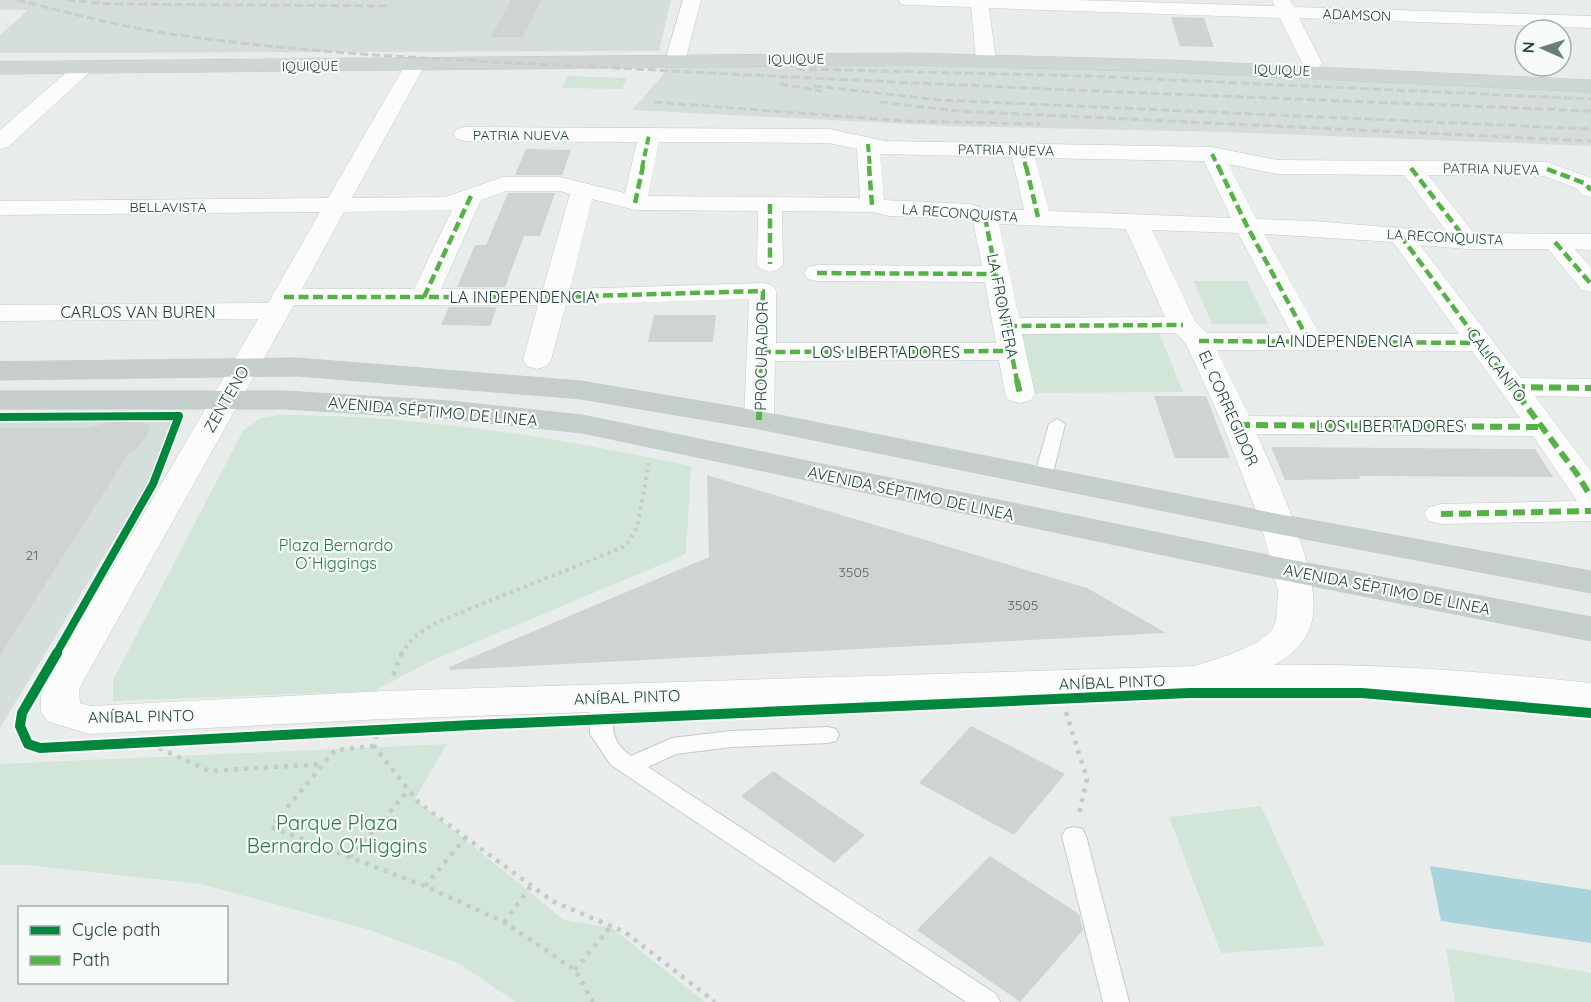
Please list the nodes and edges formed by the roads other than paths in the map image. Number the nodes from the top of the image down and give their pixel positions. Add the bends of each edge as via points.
1 (692, 0) edge
2 (907, 0) edge
3 (1577, 0) edge
4 (979, 1) edge
5 (1284, 6) edge
6 (1591, 20) edge
7 (676, 54) junction
8 (333, 56) junction
9 (986, 56) junction
10 (0, 58) edge
11 (623, 63) junction
12 (1312, 63) junction
13 (376, 65) junction
14 (415, 65) junction
15 (0, 68) edge
16 (82, 68) junction
17 (1591, 77) edge
18 (1591, 86) edge
19 (402, 88) junction
20 (465, 134) dead end
21 (650, 135) junction
22 (0, 142) edge
23 (868, 144) junction
24 (1022, 150) junction
25 (1212, 154) junction
26 (1411, 168) junction
27 (1589, 185) edge
28 (584, 190) junction
29 (471, 196) junction
30 (635, 203) junction
31 (770, 204) junction
32 (872, 205) junction
33 (335, 206) junction
34 (0, 208) edge
35 (1038, 217) junction
36 (985, 218) junction
37 (1136, 221) junction
38 (1247, 226) junction
39 (1400, 235) junction
40 (1467, 241) junction
41 (1555, 242) junction
42 (1591, 242) edge
43 (770, 264) dead end
44 (817, 273) dead end
45 (996, 274) junction
46 (1591, 285) edge
47 (763, 291) joint
48 (424, 297) junction
49 (555, 297) junction
50 (280, 304) junction
51 (0, 313) edge
52 (1191, 333) junction
53 (1009, 339) junction
54 (1309, 341) junction
55 (1480, 343) junction
56 (761, 352) junction
57 (537, 360) dead end
58 (244, 368) junction
59 (0, 371) edge
60 (1513, 387) junction
61 (1591, 388) edge
62 (1020, 394) dead end
63 (0, 400) edge
64 (226, 400) junction
65 (759, 420) junction
66 (1057, 424) dead end
67 (1238, 425) junction
68 (1542, 427) junction
69 (1043, 477) junction
70 (1591, 497) edge
71 (1591, 511) edge
72 (1441, 514) dead end
73 (1278, 524) junction
74 (1292, 571) junction
75 (1591, 582) edge
76 (1591, 629) edge
77 (1194, 679) junction
78 (1591, 697) edge
79 (601, 698) junction
80 (61, 711) joint
81 (828, 735) dead end
82 (629, 766) junction
83 (1074, 836) road end
84 (987, 1002) edge
85 (1116, 1002) edge

1 - 7 street
2 - 4 street, ADAMSON
3 - 6 street
4 - 5 street, ADAMSON
4 - 9 street
5 - 6 street, ADAMSON
5 - 12 street
7 - 8 main road, IQUIQUE
7 - 9 main road, IQUIQUE via 828,50
7 - 11 main road
8 - 10 main road, IQUIQUE
8 - 13 main road
9 - 11 main road, IQUIQUE
9 - 12 main road, IQUIQUE
9 - 18 main road, IQUIQUE
11 - 14 main road, IQUIQUE
12 - 17 main road, IQUIQUE
13 - 14 main road, IQUIQUE
13 - 16 main road, IQUIQUE
13 - 19 street via 390,72
14 - 19 street, ZENTENO
15 - 16 main road, IQUIQUE
16 - 22 street
19 - 33 street, ZENTENO
20 - 21 street, PATRIA NUEVA
21 - 23 street, PATRIA NUEVA via 830,136
21 - 30 street
23 - 24 street, PATRIA NUEVA via 885,148
23 - 32 street
24 - 25 street, PATRIA NUEVA
24 - 35 street
25 - 26 street, PATRIA NUEVA via 1277,167
25 - 38 street
26 - 27 street, PATRIA NUEVA via 1547,169
26 - 40 street
28 - 29 street, LA RECONQUISTA via 560,184 502,184
28 - 30 street, LA RECONQUISTA
28 - 49 street
29 - 33 street, LA RECONQUISTA via 448,204
29 - 48 street
30 - 31 street, LA RECONQUISTA
31 - 32 street, LA RECONQUISTA
31 - 43 street
32 - 36 street, LA RECONQUISTA via 970,211
33 - 34 street, BELLAVISTA
33 - 50 street, ZENTENO
35 - 36 street, LA RECONQUISTA
35 - 37 street, LA RECONQUISTA
36 - 45 street, LA FRONTERA
37 - 38 street, LA RECONQUISTA
37 - 52 street, EL CORREGIDOR
38 - 39 street, LA RECONQUISTA
38 - 54 street
39 - 40 street, LA RECONQUISTA
39 - 55 street, CALICANTO
40 - 41 street, LA RECONQUISTA
41 - 42 street, LA RECONQUISTA
41 - 46 street
44 - 45 street
45 - 53 street, LA FRONTERA
47 - 49 street, LA INDEPENDENCIA
47 - 56 street, PROCURADOR
48 - 49 street, LA INDEPENDENCIA
48 - 50 street, LA INDEPENDENCIA
49 - 57 street
50 - 51 street, CARLOS VAN BUREN
50 - 58 street, ZENTENO
52 - 53 street, LA INDEPENDENCIA
52 - 54 street, LA INDEPENDENCIA
52 - 67 street, EL CORREGIDOR
53 - 56 street, LOS LIBERTADORES
53 - 62 street, LA FRONTERA
54 - 55 street, LA INDEPENDENCIA
55 - 60 street, CALICANTO
56 - 65 street, PROCURADOR
58 - 59 highway, AVENIDA SÉPTIMO DE LINEA
58 - 64 street, ZENTENO
58 - 65 highway, AVENIDA SÉPTIMO DE LINEA via 297,367 531,384
60 - 61 street
60 - 68 street, CALICANTO
63 - 64 highway, AVENIDA SÉPTIMO DE LINEA
64 - 74 highway, AVENIDA SÉPTIMO DE LINEA via 449,411 582,424
64 - 80 street, ZENTENO via 60,689
65 - 69 highway, AVENIDA SÉPTIMO DE LINEA
66 - 69 lane
67 - 68 street, LOS LIBERTADORES
67 - 73 street, EL CORREGIDOR
68 - 70 street, CALICANTO
69 - 73 highway, AVENIDA SÉPTIMO DE LINEA
71 - 72 street
73 - 74 street, EL CORREGIDOR
73 - 75 highway, AVENIDA SÉPTIMO DE LINEA
74 - 76 highway, AVENIDA SÉPTIMO DE LINEA
74 - 77 street, ANÍBAL PINTO via 1296,591 1294,621 1287,637 1271,651
77 - 78 street, ANÍBAL PINTO via 1326,677 1459,683
77 - 79 street, ANÍBAL PINTO
79 - 80 street, ANÍBAL PINTO via 379,724 89,720
79 - 82 lane via 601,734
81 - 82 lane via 672,746
82 - 84 lane
83 - 85 lane

